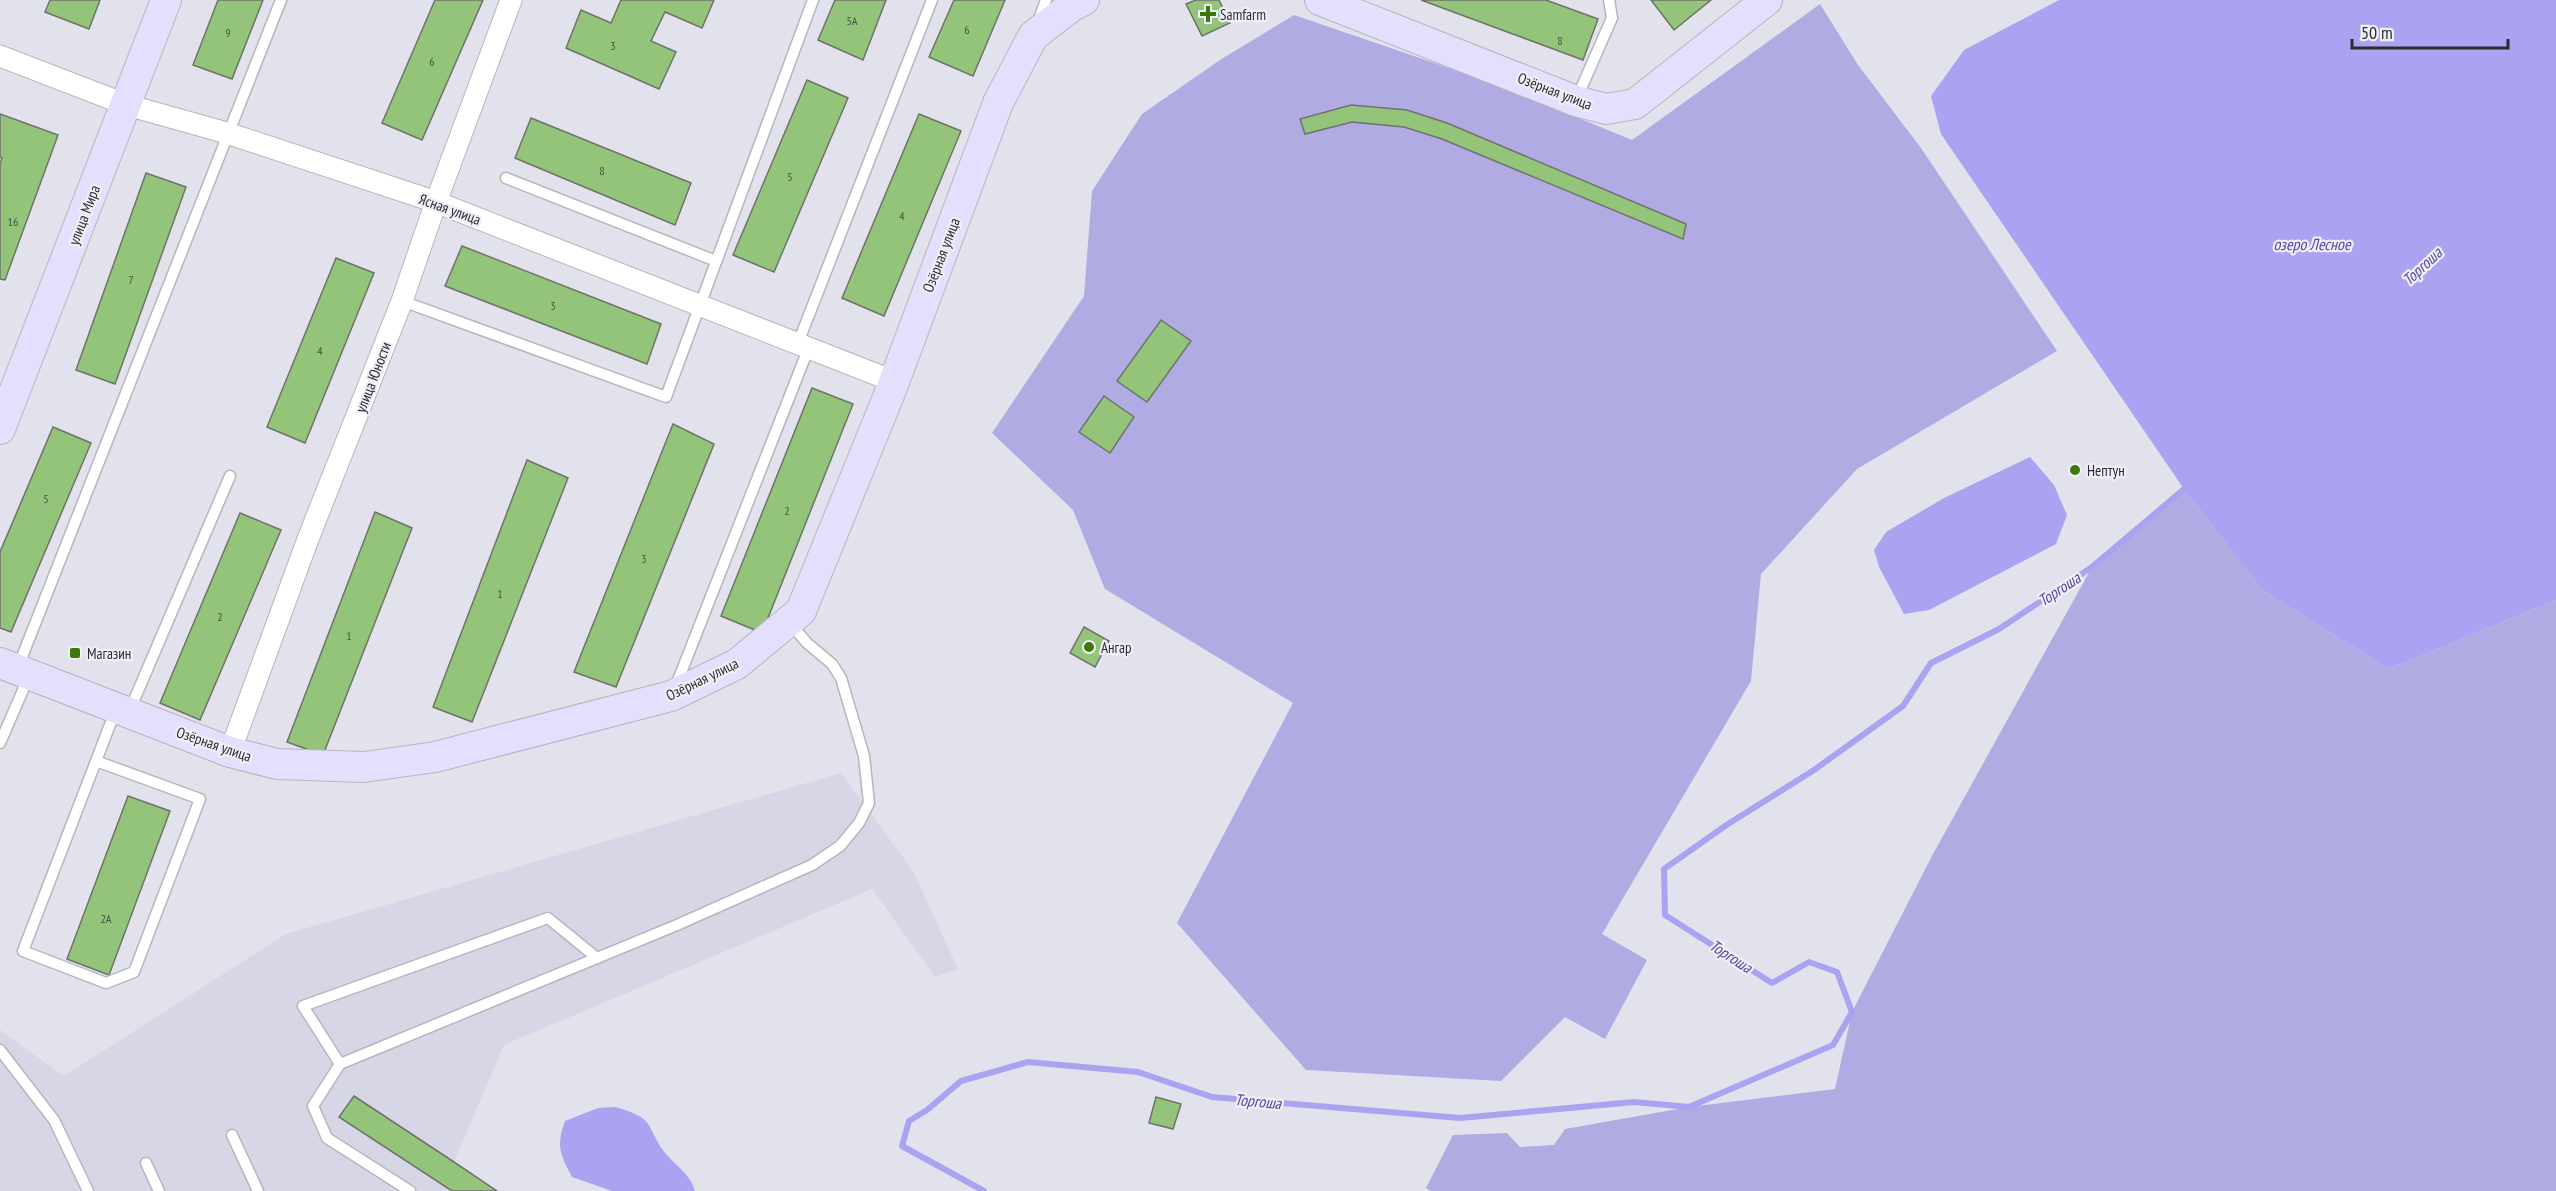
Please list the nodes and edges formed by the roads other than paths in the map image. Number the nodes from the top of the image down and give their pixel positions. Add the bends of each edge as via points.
1 (166, 0) edge
2 (281, 0) edge
3 (511, 0) edge
4 (813, 0) edge
5 (932, 0) edge
6 (1046, 0) edge
7 (1084, 0) edge
8 (1320, 0) edge
9 (1609, 0) edge
10 (1767, 0) edge
11 (1033, 36) junction
12 (0, 56) edge
13 (1576, 101) junction
14 (127, 105) junction
15 (227, 133) junction
16 (506, 178) dead end
17 (436, 202) junction
18 (716, 261) junction
19 (402, 301) junction
20 (699, 304) junction
21 (803, 345) junction
22 (893, 381) junction
23 (0, 429) edge
24 (230, 476) dead end
25 (789, 622) junction
26 (16, 668) edge
27 (671, 696) junction
28 (123, 710) junction
29 (0, 742) edge
30 (230, 752) junction
31 (96, 761) junction
32 (597, 958) junction
33 (0, 1050) edge
34 (340, 1064) junction
35 (232, 1135) dead end
36 (146, 1163) dead end
37 (88, 1191) edge
38 (159, 1191) edge
39 (258, 1191) edge
40 (410, 1191) edge

1 - 14 street, улица Мира
2 - 15 lane
3 - 17 street, улица Юности
4 - 18 lane
5 - 21 lane
6 - 11 lane
7 - 11 street, Озёрная улица
8 - 13 street, Озёрная улица
9 - 13 lane via 1612,18
10 - 13 street, Озёрная улица via 1635,104 1606,109
11 - 22 street, Озёрная улица via 998,104
12 - 14 street, Ясная улица
14 - 15 street, Ясная улица
14 - 23 street, улица Мира
15 - 17 street, Ясная улица
15 - 26 lane
16 - 18 lane
17 - 19 street, улица Юности
17 - 20 street, Ясная улица
18 - 20 lane
19 - 20 lane via 666,397
19 - 30 street, улица Юности via 308,539
20 - 21 street, Ясная улица
21 - 22 street, Ясная улица
21 - 27 lane
22 - 25 street, Озёрная улица via 801,611
24 - 28 lane
25 - 27 street, Озёрная улица via 737,664
25 - 32 lane via 841,678 864,756 868,786 869,803 859,823 840,846 812,865
26 - 28 street, Озёрная улица
26 - 29 lane
27 - 30 street, Озёрная улица via 435,757 364,767 278,764
28 - 30 street, Озёрная улица
28 - 31 lane
31 - 31 lane via 200,799 134,972 106,983 23,951
32 - 34 lane
32 - 34 lane via 548,918 303,1006
33 - 37 lane via 54,1120
34 - 40 lane via 313,1106 327,1138
35 - 39 lane
36 - 38 lane

